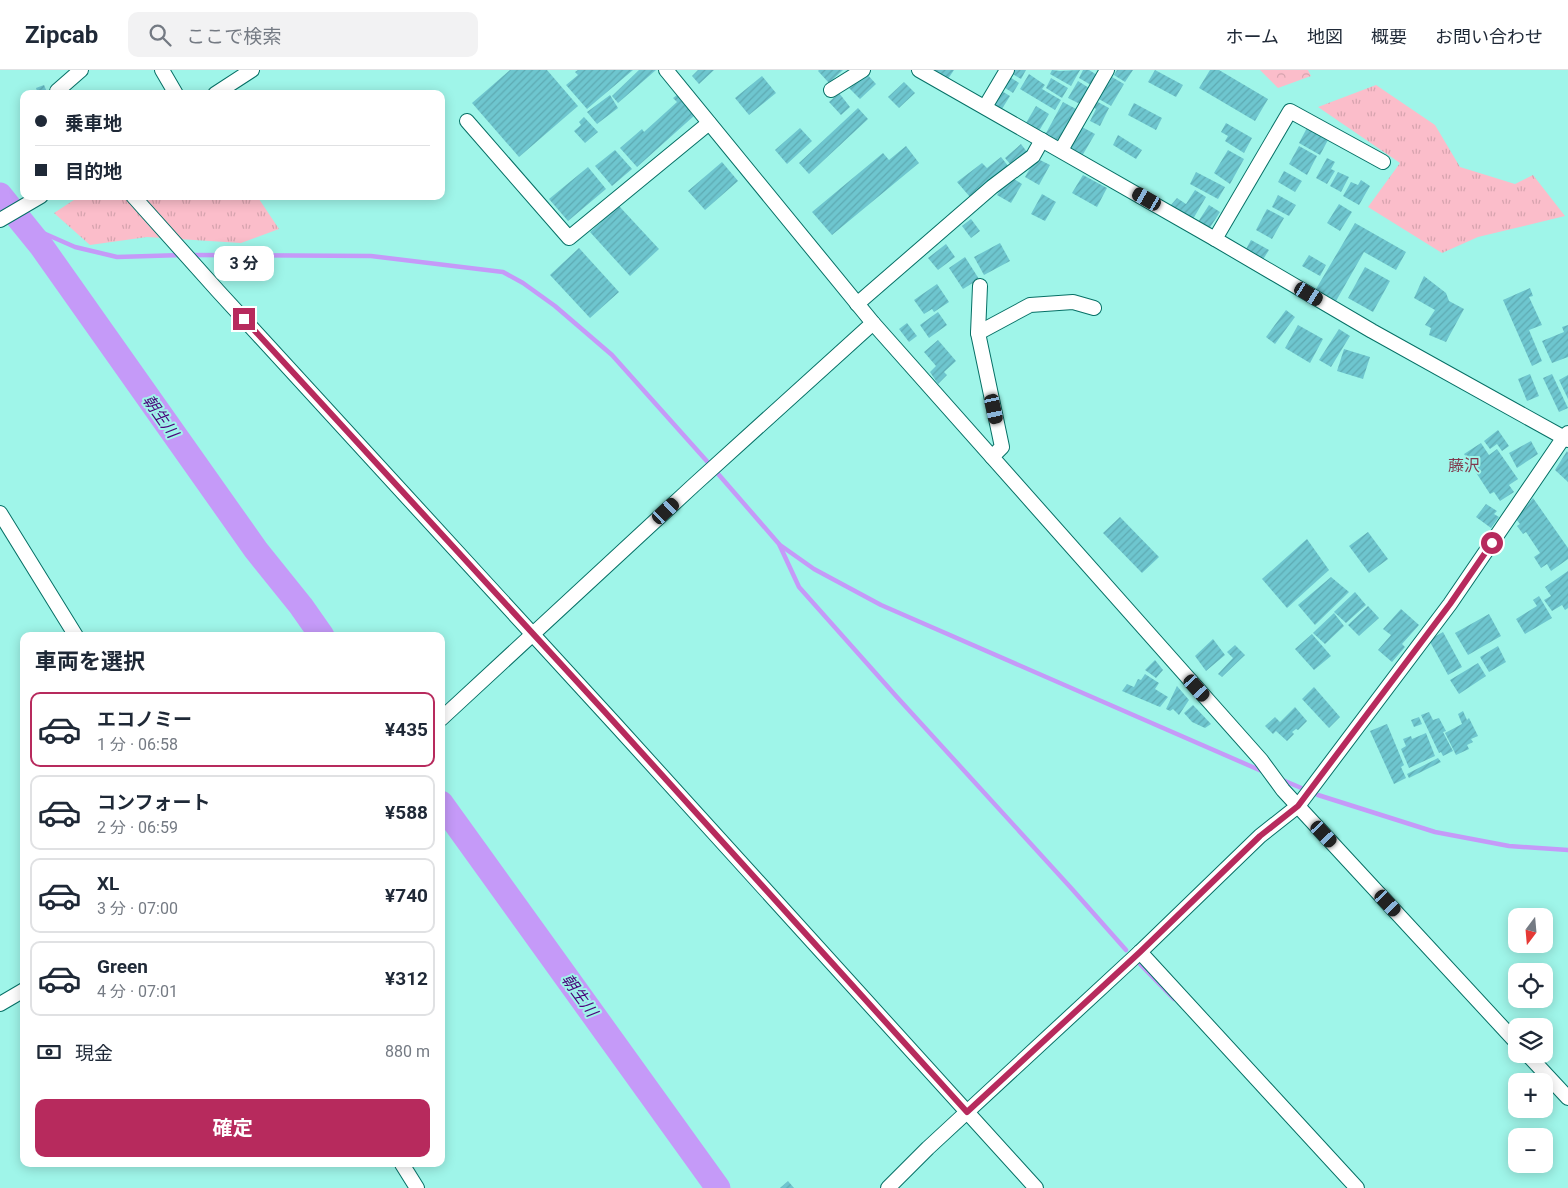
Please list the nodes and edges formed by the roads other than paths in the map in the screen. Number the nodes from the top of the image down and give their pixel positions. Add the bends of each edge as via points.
1 (81, 70) edge
2 (162, 70) edge
3 (252, 70) edge
4 (666, 70) edge
5 (862, 70) edge
6 (919, 70) edge
7 (1006, 70) edge
8 (1107, 70) edge
9 (58, 90) edge
10 (174, 90) edge
11 (221, 90) edge
12 (831, 90) dead end
13 (985, 107) junction
14 (467, 121) dead end
15 (710, 123) junction
16 (1042, 140) junction
17 (1061, 150) junction
18 (1383, 162) dead end
19 (34, 200) edge
20 (137, 200) edge
21 (0, 220) edge
22 (1215, 239) junction
23 (980, 286) dead end
24 (857, 304) junction
25 (1094, 308) dead end
26 (873, 322) junction
27 (978, 333) junction
28 (1566, 437) edge
29 (992, 457) junction
30 (0, 513) edge
31 (74, 632) edge
32 (534, 634) junction
33 (445, 715) edge
34 (1301, 802) junction
35 (1140, 952) junction
36 (20, 992) edge
37 (0, 1004) edge
38 (1508, 1033) edge
39 (1535, 1063) edge
40 (1568, 1098) edge
41 (967, 1112) junction
42 (404, 1167) edge
43 (417, 1188) edge
44 (888, 1188) edge
45 (1036, 1188) edge
46 (1357, 1188) edge

1 - 9 street
2 - 10 street
3 - 11 street
4 - 15 street
5 - 12 street
6 - 13 street
7 - 13 street
8 - 17 street
13 - 16 street
14 - 15 street via 569,238
15 - 24 street
16 - 17 street
16 - 24 street via 1033,156 992,187
17 - 22 street
18 - 22 street via 1290,111
19 - 21 street
20 - 32 street
22 - 28 street via 1372,331
23 - 27 street
24 - 26 street
25 - 27 street via 1073,302 1030,305
26 - 29 street
26 - 32 street
27 - 29 street via 1002,447
28 - 34 street via 1450,604
29 - 34 street via 1281,787
30 - 31 street
32 - 33 street
32 - 41 street
34 - 35 street via 1260,836
34 - 38 street
35 - 41 street
35 - 46 street
36 - 37 street
39 - 40 street
41 - 44 street
41 - 45 street
42 - 43 street

